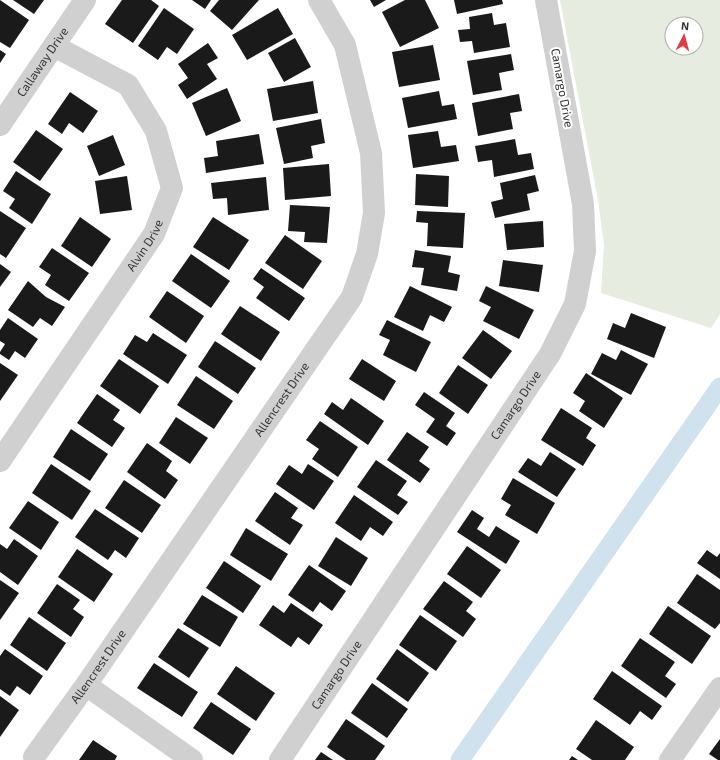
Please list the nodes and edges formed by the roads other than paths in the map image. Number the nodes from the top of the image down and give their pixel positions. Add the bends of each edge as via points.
1 (85, 0) edge
2 (319, 0) edge
3 (546, 0) edge
4 (54, 46) junction
5 (0, 125) edge
6 (0, 461) edge
7 (86, 685) junction
8 (720, 688) edge
9 (34, 757) dead end
10 (192, 760) edge
11 (280, 760) edge
12 (670, 760) edge

1 - 4 street, Callaway Drive
2 - 7 street, Allencrest Drive via 345,45 371,153 374,213 367,254 352,297
3 - 11 street, Camargo Drive via 583,204 585,251 575,304 550,354
4 - 5 street, Callaway Drive
4 - 6 street, Alvin Drive via 128,85 156,131 172,188 154,234
7 - 9 street, Allencrest Drive
7 - 10 street
8 - 12 street

